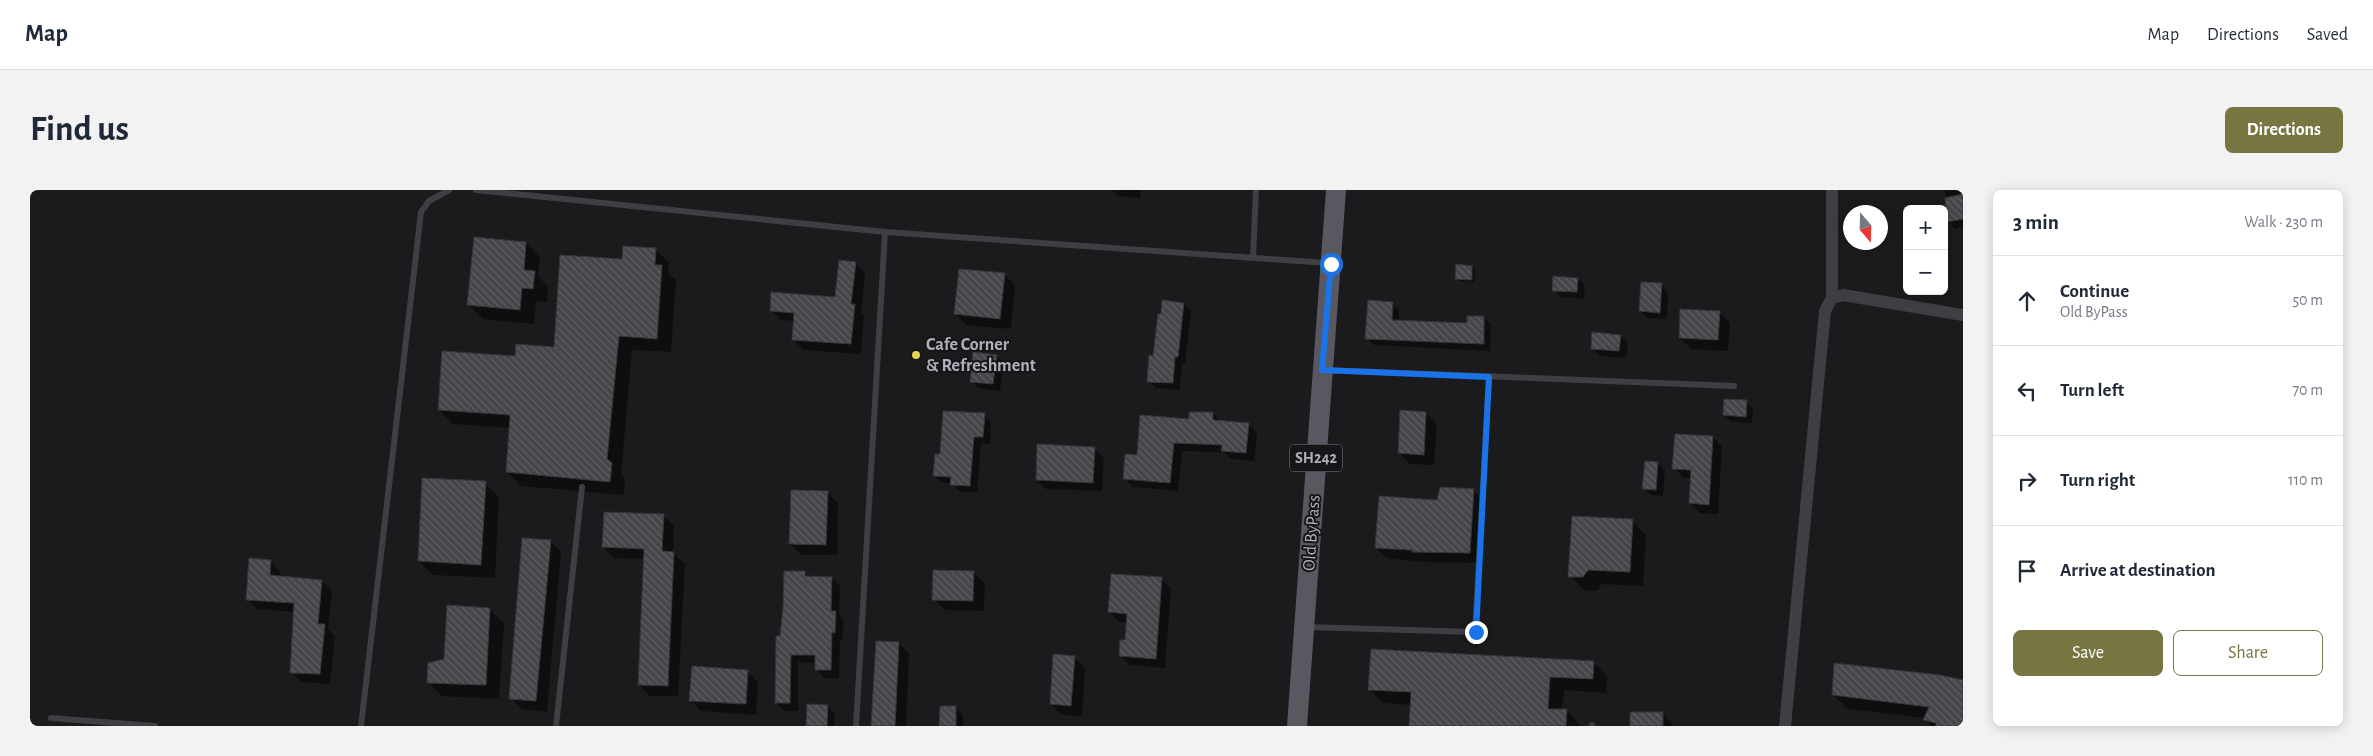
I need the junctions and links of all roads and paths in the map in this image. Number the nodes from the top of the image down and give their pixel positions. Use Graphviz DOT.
graph roads {
  1 [pos="449,190"];
  2 [pos="476,190"];
  3 [pos="1256,190"];
  4 [pos="1336,190"];
  5 [pos="1832,190"];
  6 [pos="884,232"];
  7 [pos="1253,258"];
  8 [pos="1331,264"];
  9 [pos="1832,298"];
  10 [pos="1963,315"];
  11 [pos="1322,370"];
  12 [pos="1489,377"];
  13 [pos="1734,386"];
  14 [pos="582,487"];
  15 [pos="1306,627"];
  16 [pos="51,718"];
  17 [pos="155,726"];
  18 [pos="361,726"];
  19 [pos="556,726"];
  20 [pos="856,726"];
  21 [pos="1297,726"];
  22 [pos="1785,726"];
  1 -- 18 [label="lane"];
  2 -- 6 [label="lane"];
  3 -- 7 [label="lane"];
  4 -- 8 [label="main road, Old ByPass / SH242"];
  5 -- 9 [label="street"];
  6 -- 7 [label="lane"];
  6 -- 20 [label="lane"];
  7 -- 8 [label="lane"];
  8 -- 11 [label="main road, Old ByPass / SH242"];
  9 -- 10 [label="street"];
  9 -- 22 [label="street"];
  11 -- 12 [label="lane"];
  11 -- 15 [label="main road, Old ByPass / SH242"];
  12 -- 13 [label="lane"];
  12 -- 15 [label="lane"];
  14 -- 19 [label="lane"];
  15 -- 21 [label="main road, Old ByPass / SH242"];
  16 -- 17 [label="lane"];
}
